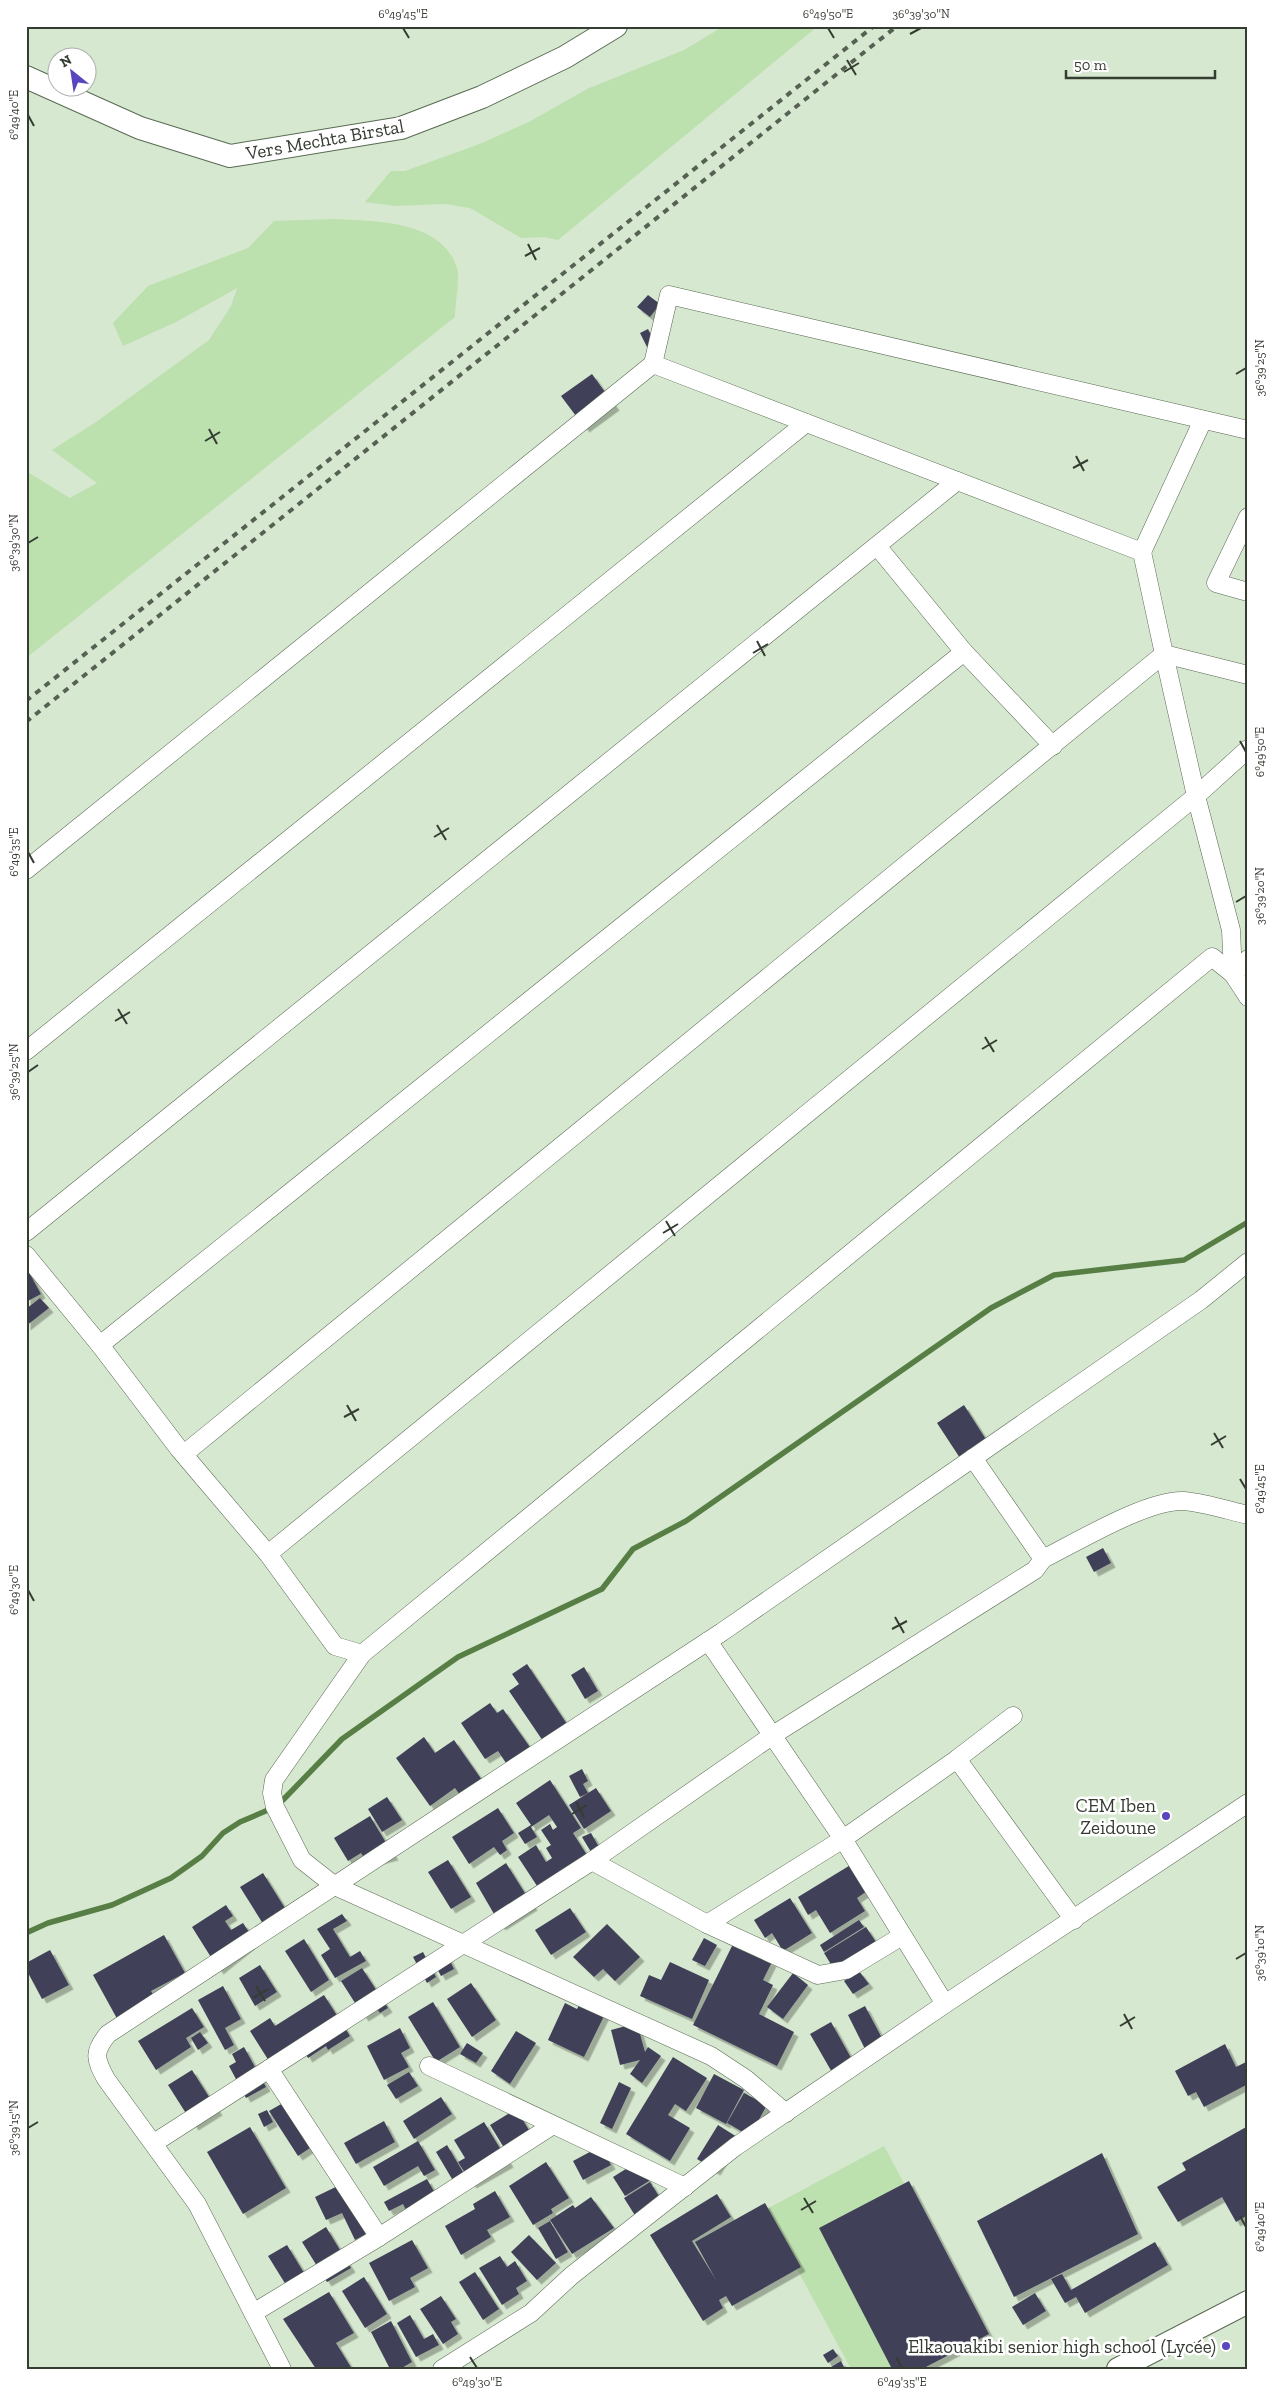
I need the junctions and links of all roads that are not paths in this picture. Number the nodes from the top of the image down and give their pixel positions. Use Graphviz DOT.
graph roads {
  1 [pos="616,26"];
  2 [pos="26,77"];
  3 [pos="653,364"];
  4 [pos="1203,420"];
  5 [pos="806,423"];
  6 [pos="1248,430"];
  7 [pos="957,481"];
  8 [pos="1248,517"];
  9 [pos="877,546"];
  10 [pos="1142,552"];
  11 [pos="1248,592"];
  12 [pos="964,652"];
  13 [pos="1164,654"];
  14 [pos="1248,675"];
  15 [pos="1053,746"];
  16 [pos="1248,749"];
  17 [pos="1196,796"];
  18 [pos="26,870"];
  19 [pos="1248,959"];
  20 [pos="1233,974"];
  21 [pos="1248,997"];
  22 [pos="26,1051"];
  23 [pos="26,1232"];
  24 [pos="26,1255"];
  25 [pos="1248,1262"];
  26 [pos="100,1345"];
  27 [pos="184,1454"];
  28 [pos="973,1458"];
  29 [pos="1248,1515"];
  30 [pos="268,1554"];
  31 [pos="1043,1559"];
  32 [pos="708,1641"];
  33 [pos="362,1654"];
  34 [pos="1013,1716"];
  35 [pos="773,1734"];
  36 [pos="957,1759"];
  37 [pos="1248,1803"];
  38 [pos="843,1839"];
  39 [pos="592,1860"];
  40 [pos="335,1886"];
  41 [pos="1074,1920"];
  42 [pos="707,1924"];
  43 [pos="902,1936"];
  44 [pos="463,1944"];
  45 [pos="945,2004"];
  46 [pos="429,2066"];
  47 [pos="269,2069"];
  48 [pos="786,2113"];
  49 [pos="553,2125"];
  50 [pos="154,2143"];
  51 [pos="685,2187"];
  52 [pos="379,2236"];
  53 [pos="1248,2302"];
  54 [pos="253,2313"];
  55 [pos="282,2369"];
  56 [pos="442,2369"];
  57 [pos="1118,2369"];
  1 -- 2 [label="street, Vers Mechta Birstal"];
  3 -- 4 [label="street"];
  3 -- 5 [label="street"];
  3 -- 18 [label="street"];
  4 -- 6 [label="street"];
  4 -- 10 [label="street"];
  5 -- 7 [label="street"];
  5 -- 22 [label="street"];
  7 -- 9 [label="street"];
  7 -- 10 [label="street"];
  8 -- 11 [label="street"];
  9 -- 12 [label="street"];
  9 -- 23 [label="street"];
  10 -- 13 [label="street"];
  12 -- 15 [label="street"];
  12 -- 26 [label="street"];
  13 -- 14 [label="street"];
  13 -- 15 [label="street"];
  13 -- 17 [label="street"];
  15 -- 27 [label="street"];
  16 -- 17 [label="street"];
  17 -- 20 [label="street"];
  17 -- 30 [label="street"];
  19 -- 20 [label="street"];
  20 -- 21 [label="street"];
  20 -- 33 [label="street"];
  24 -- 26 [label="street"];
  25 -- 28 [label="street"];
  26 -- 27 [label="street"];
  27 -- 30 [label="street"];
  28 -- 31 [label="street"];
  28 -- 32 [label="street"];
  29 -- 31 [label="street"];
  30 -- 33 [label="street"];
  31 -- 35 [label="street"];
  32 -- 35 [label="street"];
  32 -- 40 [label="street"];
  33 -- 40 [label="street"];
  34 -- 36 [label="street"];
  35 -- 38 [label="street"];
  35 -- 39 [label="street"];
  36 -- 38 [label="street"];
  36 -- 41 [label="street"];
  37 -- 41 [label="street"];
  38 -- 42 [label="street"];
  38 -- 43 [label="street"];
  39 -- 42 [label="street"];
  39 -- 44 [label="street"];
  40 -- 44 [label="street"];
  40 -- 50 [label="street"];
  41 -- 45 [label="street"];
  42 -- 43 [label="street"];
  43 -- 45 [label="street"];
  44 -- 47 [label="street"];
  44 -- 48 [label="street"];
  45 -- 48 [label="street"];
  46 -- 49 [label="street"];
  47 -- 50 [label="street"];
  47 -- 52 [label="street"];
  48 -- 51 [label="street"];
  49 -- 51 [label="street"];
  49 -- 52 [label="street"];
  50 -- 54 [label="street"];
  51 -- 56 [label="street"];
  52 -- 54 [label="street"];
  53 -- 57 [label="street"];
  54 -- 55 [label="street"];
}
